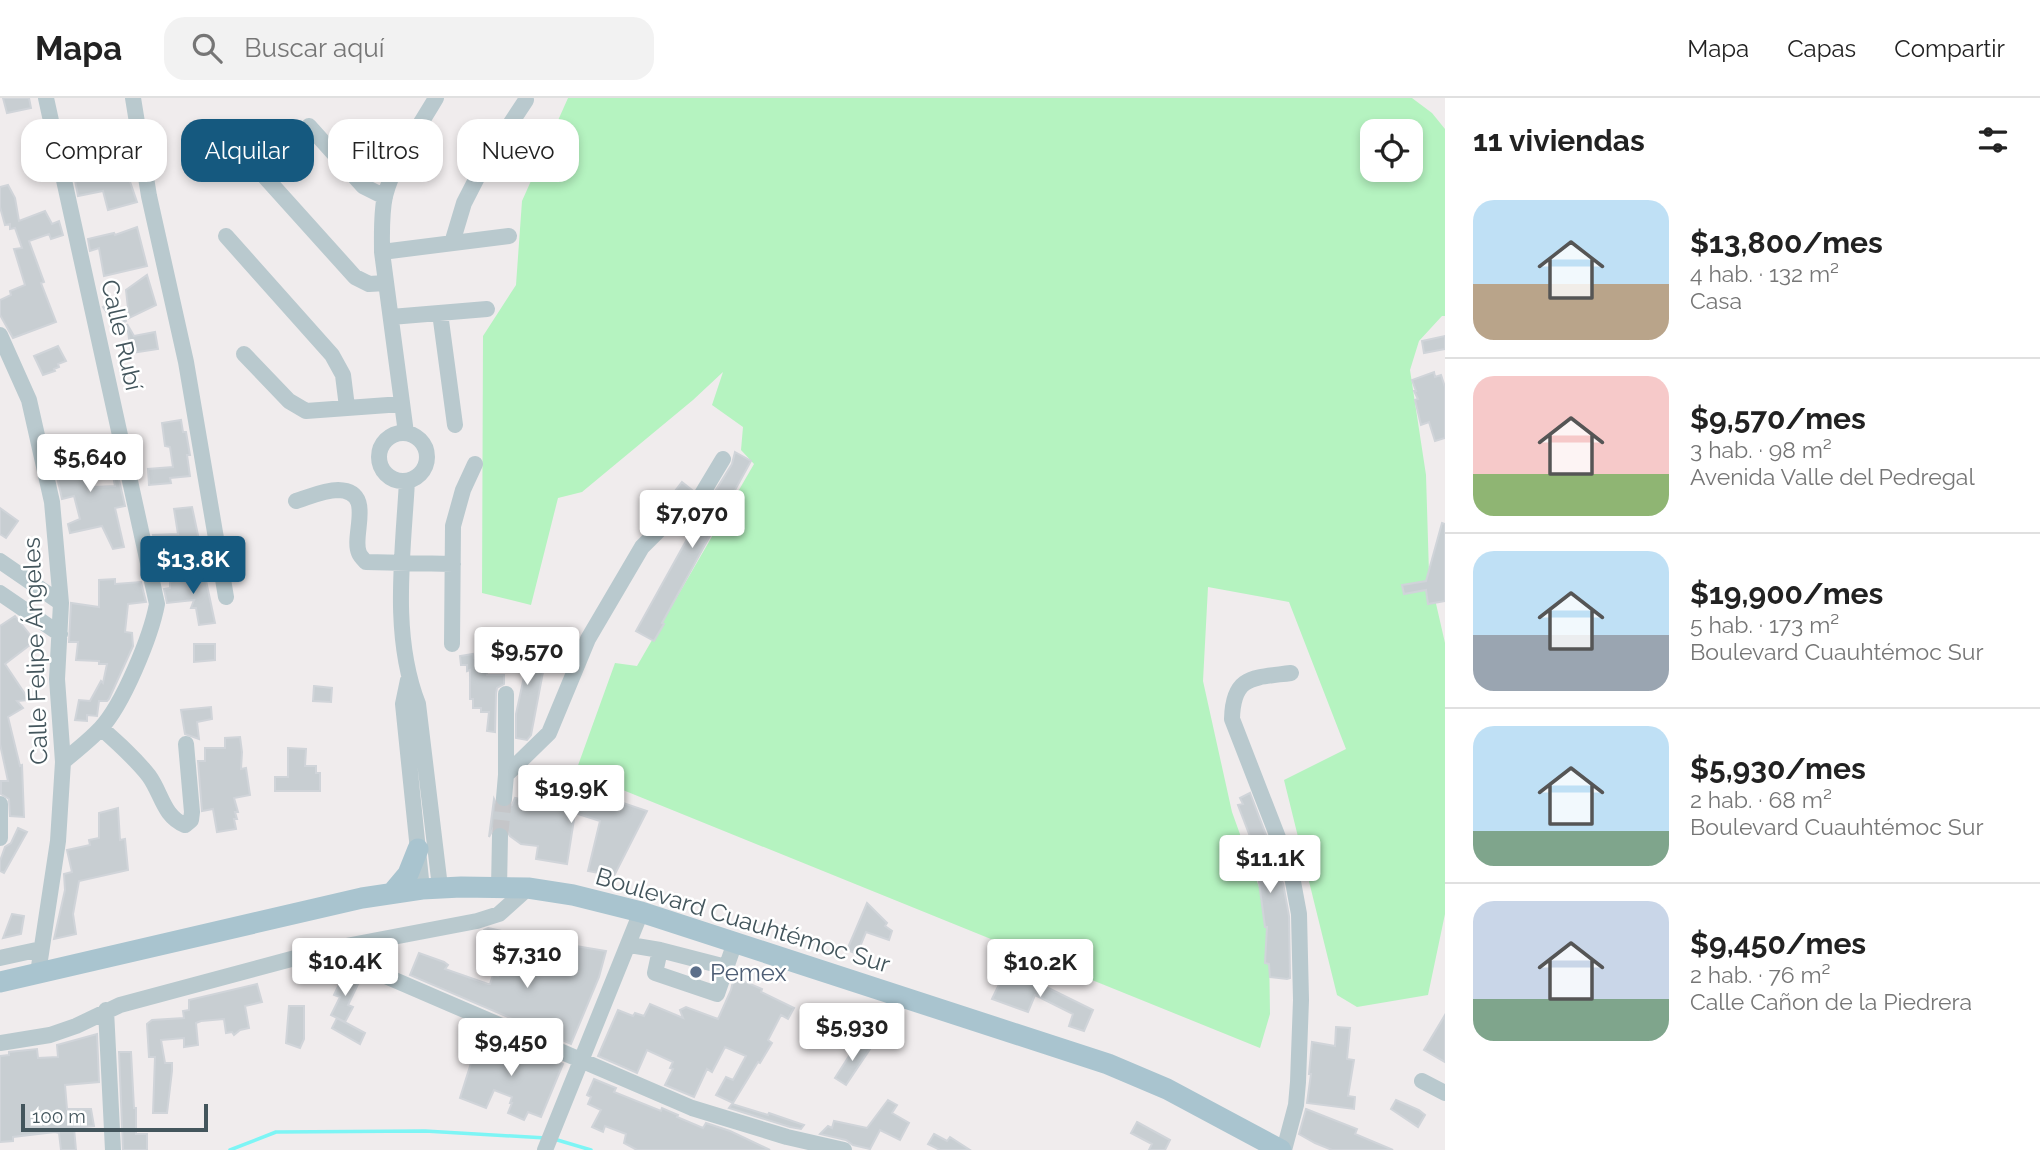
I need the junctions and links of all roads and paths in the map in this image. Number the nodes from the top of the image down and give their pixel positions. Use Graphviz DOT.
graph roads {
  1 [pos="46,98"];
  2 [pos="133,98"];
  3 [pos="436,98"];
  4 [pos="526,100"];
  5 [pos="314,131"];
  6 [pos="270,182"];
  7 [pos="385,197"];
  8 [pos="226,236"];
  9 [pos="509,236"];
  10 [pos="452,243"];
  11 [pos="382,251"];
  12 [pos="386,283"];
  13 [pos="487,309"];
  14 [pos="440,313"];
  15 [pos="391,317"];
  16 [pos="0,335"];
  17 [pos="244,354"];
  18 [pos="402,404"];
  19 [pos="346,407"];
  20 [pos="455,425"];
  21 [pos="406,433"];
  22 [pos="723,459"];
  23 [pos="475,464"];
  24 [pos="407,481"];
  25 [pos="296,501"];
  26 [pos="0,561"];
  27 [pos="403,564"];
  28 [pos="453,564"];
  29 [pos="0,593"];
  30 [pos="226,597"];
  31 [pos="61,603"];
  32 [pos="60,634"];
  33 [pos="452,643"];
  34 [pos="1291,673"];
  35 [pos="506,694"];
  36 [pos="101,728"];
  37 [pos="186,744"];
  38 [pos="63,762"];
  39 [pos="417,763"];
  40 [pos="506,775"];
  41 [pos="503,798"];
  42 [pos="0,804"];
  43 [pos="500,836"];
  44 [pos="0,838"];
  45 [pos="418,849"];
  46 [pos="431,888"];
  47 [pos="499,888"];
  48 [pos="528,888"];
  49 [pos="392,893"];
  50 [pos="641,912"];
  51 [pos="735,942"];
  52 [pos="629,945"];
  53 [pos="41,949"];
  54 [pos="325,950"];
  55 [pos="660,950"];
  56 [pos="0,958"];
  57 [pos="726,967"];
  58 [pos="38,973"];
  59 [pos="0,982"];
  60 [pos="106,1010"];
  61 [pos="0,1043"];
  62 [pos="583,1060"];
  63 [pos="1422,1080"];
  64 [pos="1442,1091"];
  65 [pos="113,1150"];
  66 [pos="545,1150"];
  67 [pos="844,1150"];
  68 [pos="1282,1150"];
  1 -- 36 [label="street, Calle Rubí"];
  2 -- 30 [label="street"];
  3 -- 7 [label="street"];
  4 -- 10 [label="street"];
  5 -- 7 [label="street"];
  6 -- 12 [label="street"];
  7 -- 11 [label="street"];
  8 -- 19 [label="street"];
  9 -- 10 [label="street"];
  10 -- 11 [label="street"];
  11 -- 12 [label="street"];
  12 -- 15 [label="street"];
  13 -- 14 [label="street"];
  14 -- 15 [label="street"];
  14 -- 20 [label="street"];
  15 -- 18 [label="street"];
  16 -- 31 [label="street, Calle Felipe Ángeles"];
  17 -- 19 [label="street"];
  18 -- 19 [label="street"];
  18 -- 21 [label="street"];
  21 -- 24 [label="street"];
  21 -- 24 [label="street"];
  22 -- 40 [label="street"];
  23 -- 28 [label="street"];
  24 -- 27 [label="street"];
  25 -- 27 [label="street"];
  26 -- 31 [label="street"];
  27 -- 28 [label="street"];
  27 -- 39 [label="street"];
  28 -- 33 [label="street"];
  29 -- 32 [label="street"];
  31 -- 32 [label="street, Calle Felipe Ángeles"];
  32 -- 38 [label="street, Calle Felipe Ángeles"];
  34 -- 68 [label="street"];
  35 -- 40 [label="street"];
  36 -- 37 [label="street"];
  36 -- 38 [label="street, Calle Rubí"];
  38 -- 53 [label="street, Calle Felipe Ángeles"];
  39 -- 45 [label="street"];
  39 -- 46 [label="street"];
  40 -- 41 [label="street"];
  42 -- 44 [label="street"];
  43 -- 47 [label="street"];
  45 -- 46 [label="street"];
  45 -- 49 [label="main road"];
  46 -- 47 [label="main road, Boulevard Cuauhtémoc Sur"];
  46 -- 49 [label="main road, Boulevard Cuauhtémoc Sur"];
  47 -- 48 [label="main road, Boulevard Cuauhtémoc Sur"];
  48 -- 50 [label="main road, Boulevard Cuauhtémoc Sur"];
  48 -- 54 [label="street"];
  49 -- 58 [label="main road, Boulevard Cuauhtémoc Sur"];
  50 -- 51 [label="main road, Boulevard Cuauhtémoc Sur"];
  50 -- 52 [label="street"];
  51 -- 57 [label="street"];
  51 -- 68 [label="main road, Boulevard Cuauhtémoc Sur"];
  52 -- 55 [label="street"];
  52 -- 62 [label="street"];
  53 -- 56 [label="street"];
  53 -- 58 [label="street, Calle Felipe Ángeles"];
  54 -- 60 [label="street"];
  54 -- 62 [label="street"];
  55 -- 57 [label="street"];
  55 -- 57 [label="street"];
  58 -- 59 [label="main road, Boulevard Cuauhtémoc Sur"];
  60 -- 61 [label="street"];
  60 -- 65 [label="street"];
  62 -- 66 [label="street"];
  62 -- 67 [label="street"];
  63 -- 64 [label="street"];
}
